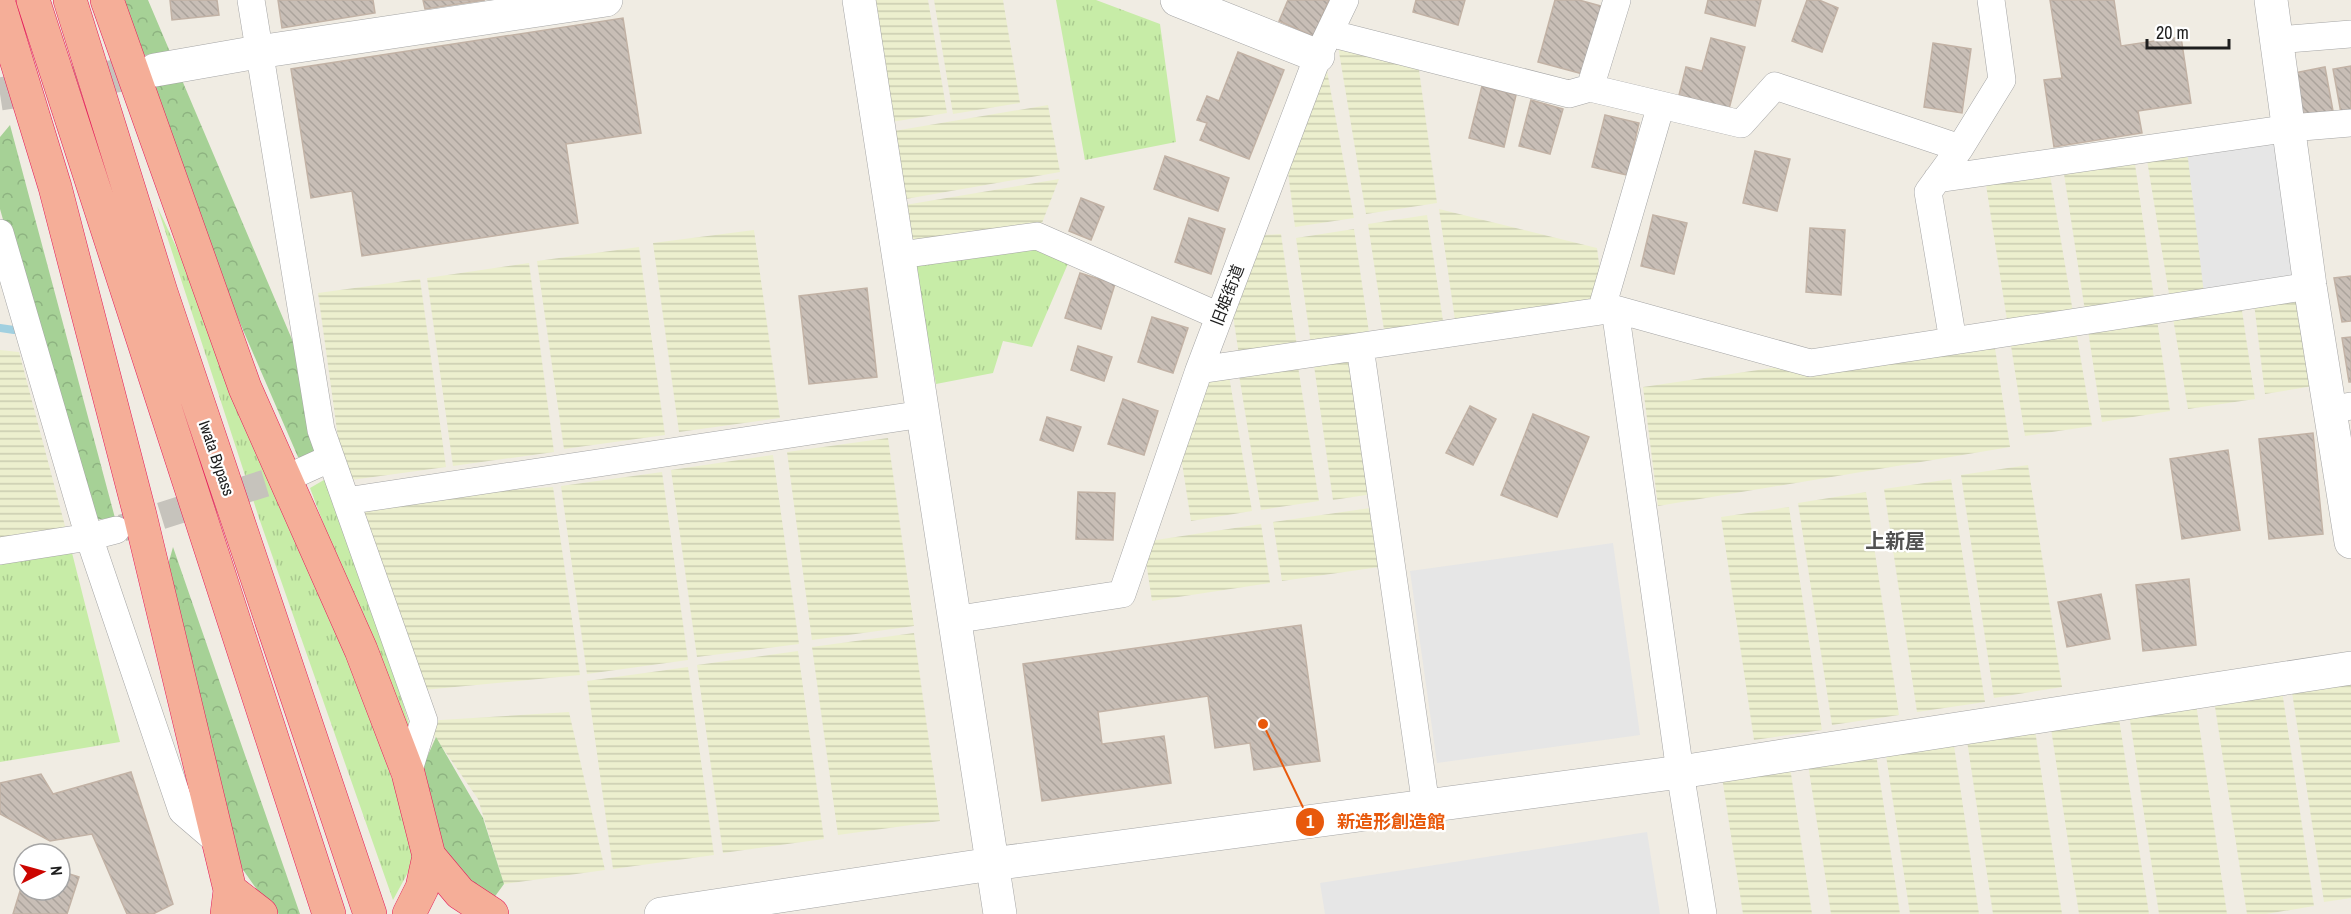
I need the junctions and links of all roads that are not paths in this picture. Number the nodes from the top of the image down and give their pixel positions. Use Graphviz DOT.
graph roads {
  1 [pos="33,0"];
  2 [pos="70,0"];
  3 [pos="107,0"];
  4 [pos="252,0"];
  5 [pos="606,0"];
  6 [pos="859,0"];
  7 [pos="1177,0"];
  8 [pos="1345,0"];
  9 [pos="1617,0"];
  10 [pos="1991,0"];
  11 [pos="2271,0"];
  12 [pos="0,7"];
  13 [pos="2351,34"];
  14 [pos="2277,40"];
  15 [pos="1323,44"];
  16 [pos="258,52"];
  17 [pos="155,70"];
  18 [pos="1590,88"];
  19 [pos="1661,105"];
  20 [pos="2351,123"];
  21 [pos="2290,128"];
  22 [pos="1960,148"];
  23 [pos="1937,179"];
  24 [pos="0,233"];
  25 [pos="900,255"];
  26 [pos="2310,286"];
  27 [pos="1608,310"];
  28 [pos="1219,316"];
  29 [pos="1953,341"];
  30 [pos="1360,346"];
  31 [pos="1199,370"];
  32 [pos="2340,408"];
  33 [pos="923,414"];
  34 [pos="331,458"];
  35 [pos="298,473"];
  36 [pos="346,501"];
  37 [pos="116,530"];
  38 [pos="89,537"];
  39 [pos="2351,542"];
  40 [pos="0,551"];
  41 [pos="953,620"];
  42 [pos="2351,668"];
  43 [pos="1680,772"];
  44 [pos="408,773"];
  45 [pos="1426,806"];
  46 [pos="217,841"];
  47 [pos="429,856"];
  48 [pos="992,864"];
  49 [pos="365,900"];
  50 [pos="228,902"];
  51 [pos="325,904"];
  52 [pos="261,914"];
  53 [pos="409,914"];
  54 [pos="492,914"];
  55 [pos="661,914"];
  56 [pos="1000,914"];
  57 [pos="1703,914"];
  1 -- 51 [label="highway, Iwata Bypass"];
  2 -- 49 [label="highway, Iwata Bypass"];
  3 -- 44 [label="highway"];
  4 -- 16 [label="street"];
  5 -- 16 [label="street"];
  6 -- 25 [label="street"];
  7 -- 15 [label="street"];
  8 -- 15 [label="street, 旧姫街道"];
  9 -- 18 [label="street"];
  10 -- 22 [label="street"];
  11 -- 14 [label="street"];
  12 -- 46 [label="highway"];
  13 -- 14 [label="street"];
  14 -- 21 [label="street"];
  15 -- 18 [label="street"];
  15 -- 28 [label="street, 旧姫街道"];
  16 -- 17 [label="street"];
  16 -- 34 [label="street"];
  18 -- 19 [label="street"];
  19 -- 22 [label="street"];
  19 -- 27 [label="street"];
  20 -- 21 [label="street"];
  21 -- 23 [label="street"];
  21 -- 26 [label="street"];
  22 -- 23 [label="street"];
  23 -- 29 [label="street"];
  24 -- 38 [label="street"];
  25 -- 28 [label="street"];
  25 -- 33 [label="street"];
  26 -- 29 [label="street"];
  26 -- 32 [label="street"];
  27 -- 29 [label="street"];
  27 -- 30 [label="street"];
  27 -- 43 [label="street"];
  28 -- 31 [label="street, 旧姫街道"];
  30 -- 31 [label="street"];
  30 -- 45 [label="street"];
  31 -- 41 [label="street, 旧姫街道"];
  32 -- 39 [label="street"];
  33 -- 36 [label="street"];
  33 -- 41 [label="street"];
  34 -- 35 [label="street"];
  34 -- 36 [label="street"];
  36 -- 44 [label="street"];
  37 -- 38 [label="street"];
  38 -- 40 [label="street"];
  38 -- 46 [label="street"];
  41 -- 48 [label="street"];
  42 -- 43 [label="street"];
  43 -- 45 [label="street"];
  43 -- 57 [label="street"];
  44 -- 47 [label="highway"];
  45 -- 48 [label="street"];
  46 -- 50 [label="highway"];
  47 -- 53 [label="highway"];
  47 -- 54 [label="highway"];
  48 -- 55 [label="street"];
  48 -- 56 [label="street"];
  50 -- 52 [label="highway"];
}
